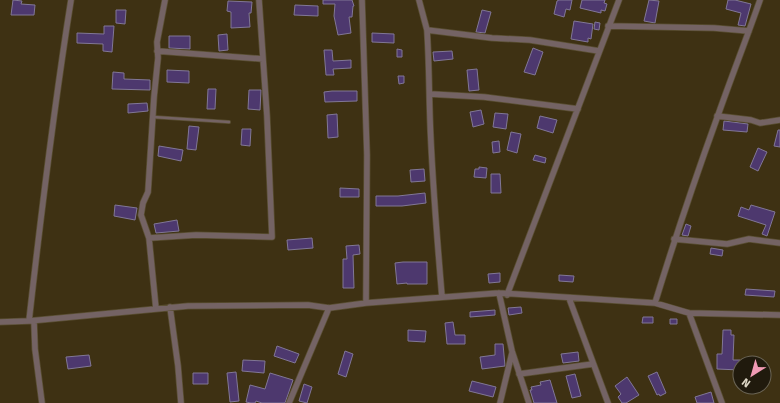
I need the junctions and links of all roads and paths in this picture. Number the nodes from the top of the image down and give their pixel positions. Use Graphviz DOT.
graph roads {
  1 [pos="70,0"];
  2 [pos="165,0"];
  3 [pos="259,0"];
  4 [pos="362,0"];
  5 [pos="419,0"];
  6 [pos="619,0"];
  7 [pos="760,0"];
  8 [pos="608,26"];
  9 [pos="427,30"];
  10 [pos="749,31"];
  11 [pos="157,51"];
  12 [pos="599,51"];
  13 [pos="263,59"];
  14 [pos="430,94"];
  15 [pos="578,109"];
  16 [pos="718,116"];
  17 [pos="153,117"];
  18 [pos="780,120"];
  19 [pos="229,122"];
  20 [pos="149,238"];
  21 [pos="674,239"];
  22 [pos="780,243"];
  23 [pos="499,294"];
  24 [pos="507,295"];
  25 [pos="442,297"];
  26 [pos="569,298"];
  27 [pos="366,303"];
  28 [pos="655,303"];
  29 [pos="170,307"];
  30 [pos="329,308"];
  31 [pos="156,309"];
  32 [pos="689,313"];
  33 [pos="780,315"];
  34 [pos="32,321"];
  35 [pos="0,322"];
  36 [pos="512,351"];
  37 [pos="593,364"];
  38 [pos="519,374"];
  39 [pos="42,403"];
  40 [pos="181,403"];
  41 [pos="290,403"];
  42 [pos="500,403"];
  43 [pos="529,403"];
  44 [pos="608,403"];
  45 [pos="722,403"];
  1 -- 34 [label="street"];
  2 -- 11 [label="street"];
  3 -- 13 [label="street"];
  4 -- 27 [label="street"];
  5 -- 9 [label="street"];
  6 -- 8 [label="street"];
  7 -- 10 [label="street"];
  8 -- 10 [label="street"];
  8 -- 12 [label="street"];
  9 -- 12 [label="street"];
  9 -- 14 [label="street"];
  10 -- 16 [label="street"];
  11 -- 13 [label="street"];
  11 -- 17 [label="street"];
  12 -- 15 [label="street"];
  13 -- 20 [label="street"];
  14 -- 15 [label="street"];
  14 -- 25 [label="street"];
  15 -- 24 [label="street"];
  16 -- 18 [label="street"];
  16 -- 21 [label="street"];
  17 -- 19 [label="lane"];
  17 -- 20 [label="street"];
  20 -- 31 [label="street"];
  21 -- 22 [label="street"];
  21 -- 28 [label="street"];
  23 -- 24 [label="street"];
  23 -- 25 [label="street"];
  23 -- 36 [label="street"];
  24 -- 26 [label="street"];
  25 -- 27 [label="street"];
  26 -- 28 [label="street"];
  26 -- 37 [label="street"];
  27 -- 30 [label="street"];
  28 -- 32 [label="street"];
  29 -- 30 [label="street"];
  29 -- 31 [label="street"];
  29 -- 40 [label="street"];
  30 -- 41 [label="street"];
  31 -- 34 [label="street"];
  32 -- 33 [label="street"];
  32 -- 45 [label="street"];
  34 -- 35 [label="street"];
  34 -- 39 [label="street"];
  36 -- 38 [label="street"];
  36 -- 42 [label="street"];
  37 -- 38 [label="street"];
  37 -- 44 [label="street"];
  38 -- 43 [label="street"];
}
